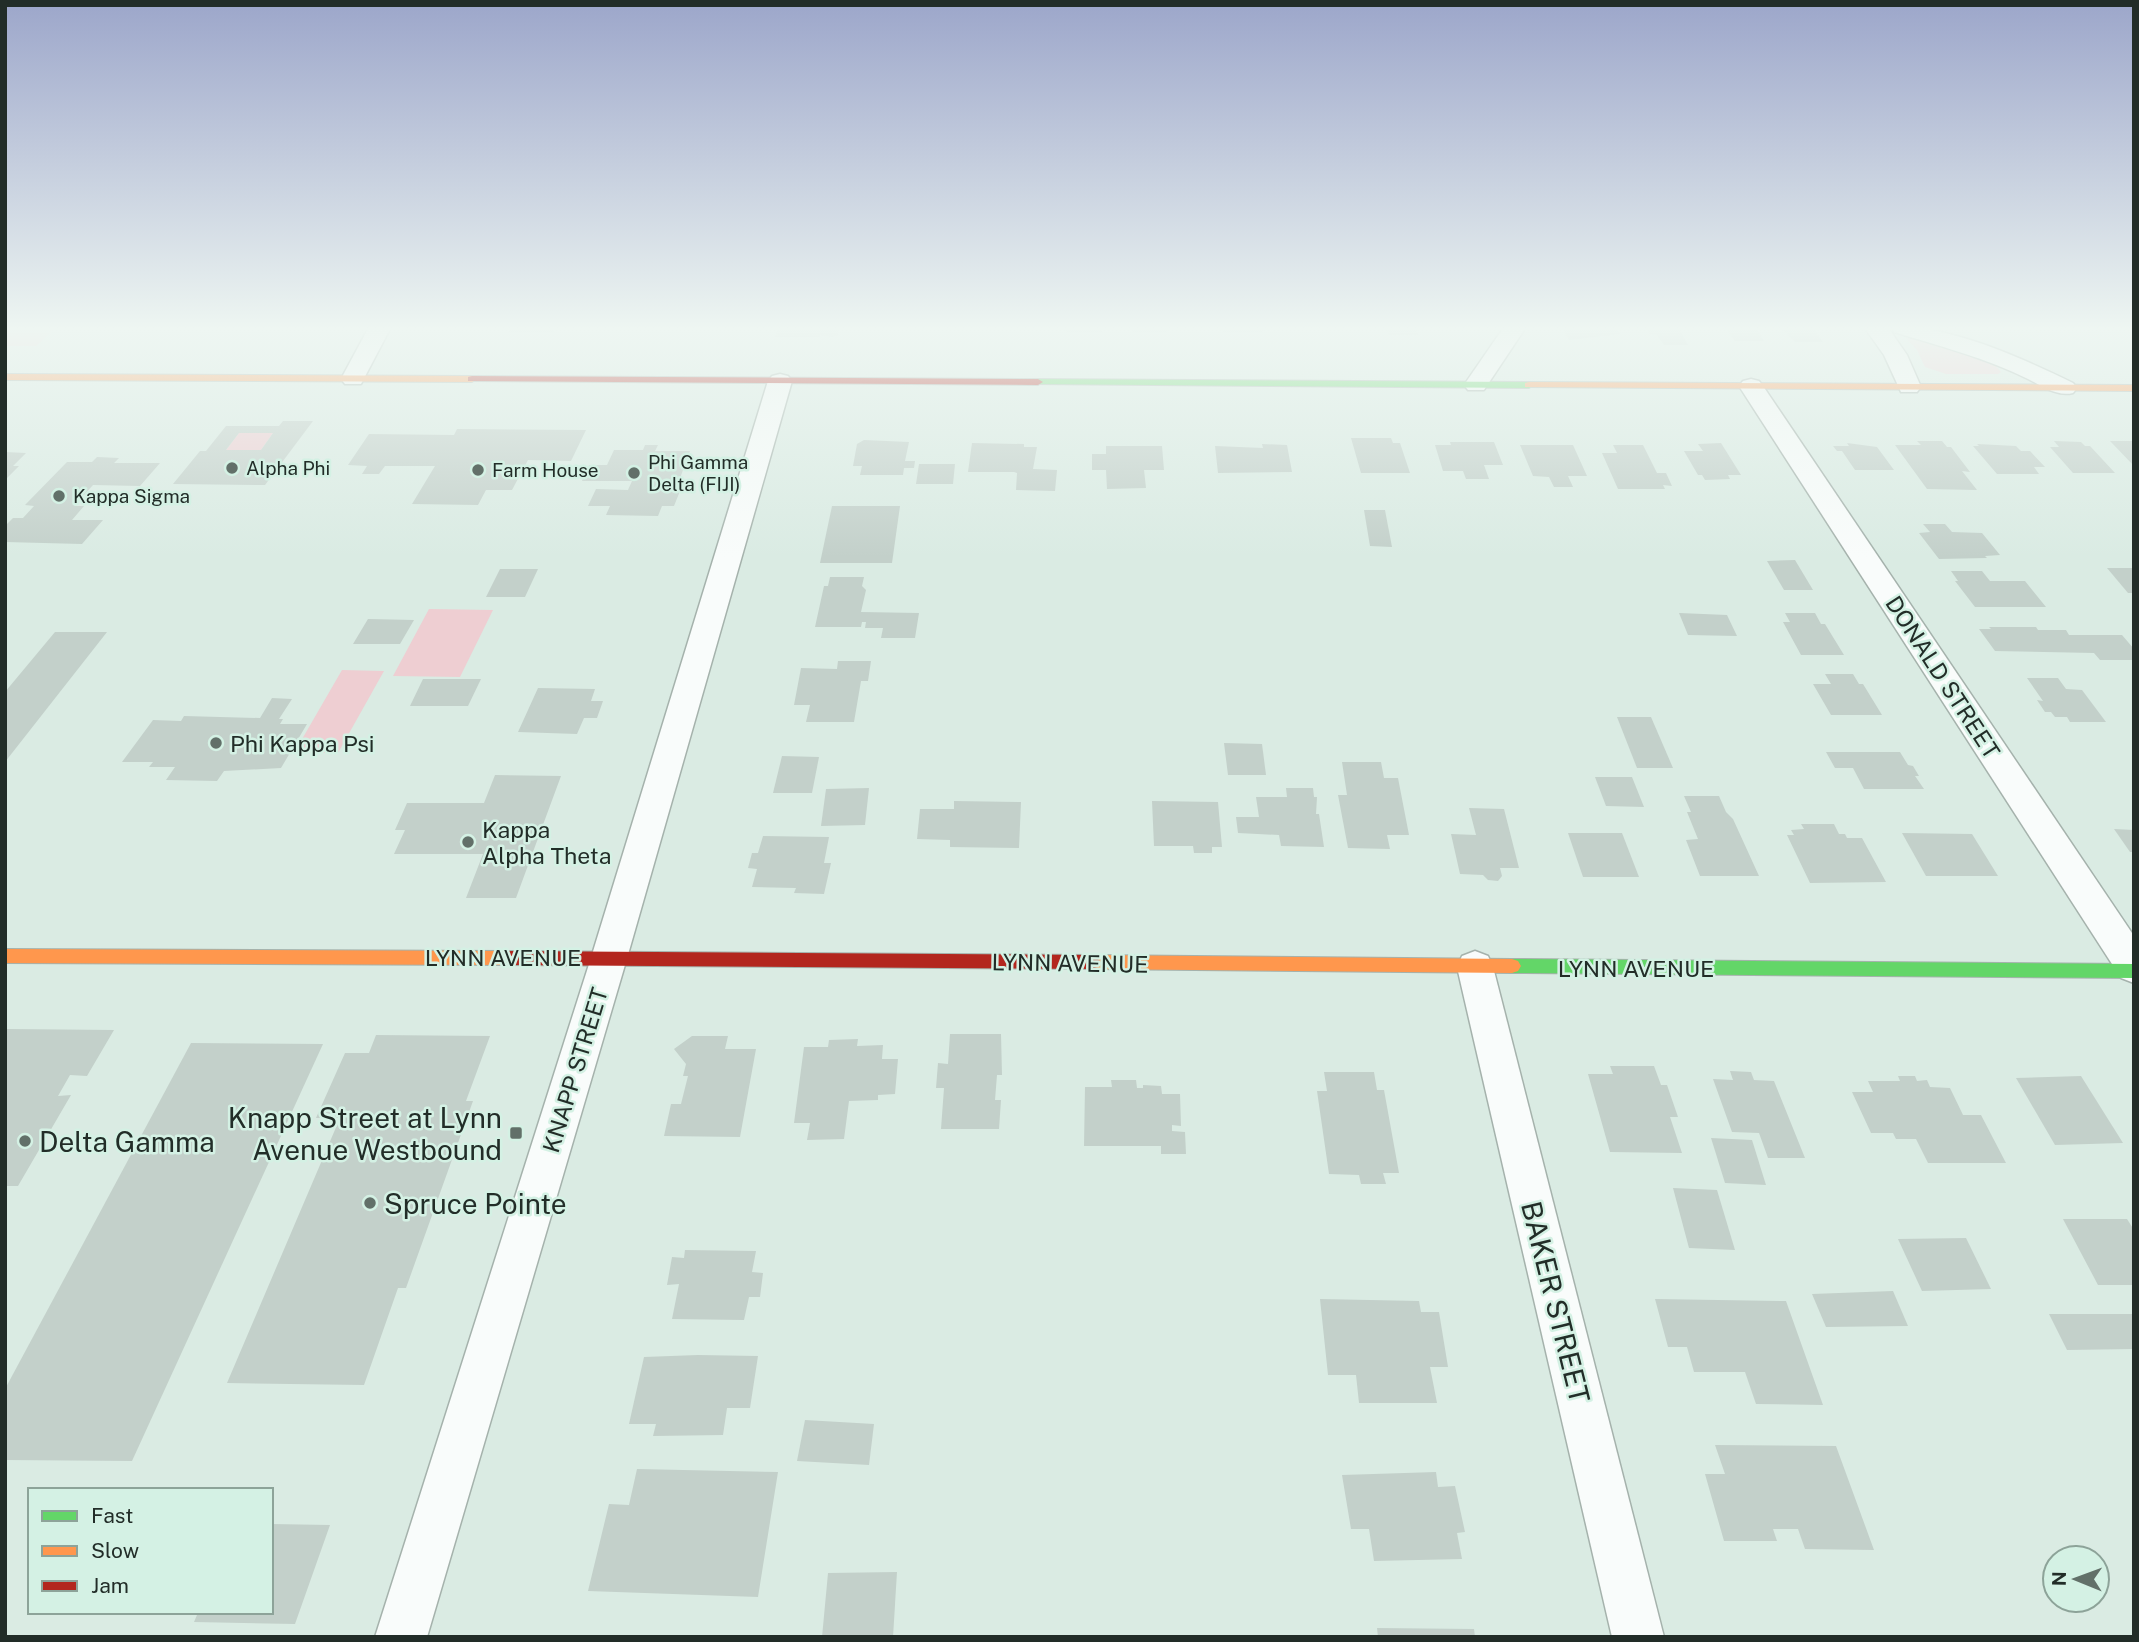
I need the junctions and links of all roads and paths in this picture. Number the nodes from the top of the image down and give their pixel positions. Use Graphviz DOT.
graph roads {
  1 [pos="773,404"];
  2 [pos="1763,404"];
  3 [pos="5,956"];
  4 [pos="609,958"];
  5 [pos="1475,967"];
  6 [pos="2134,969"];
  7 [pos="401,1637"];
  8 [pos="1638,1637"];
  1 -- 4 [label="street, KNAPP STREET"];
  2 -- 6 [label="street, DONALD STREET"];
  3 -- 4 [label="street, LYNN AVENUE"];
  4 -- 5 [label="street, LYNN AVENUE"];
  4 -- 7 [label="street, KNAPP STREET"];
  5 -- 6 [label="street, LYNN AVENUE"];
  5 -- 8 [label="street, BAKER STREET"];
}
